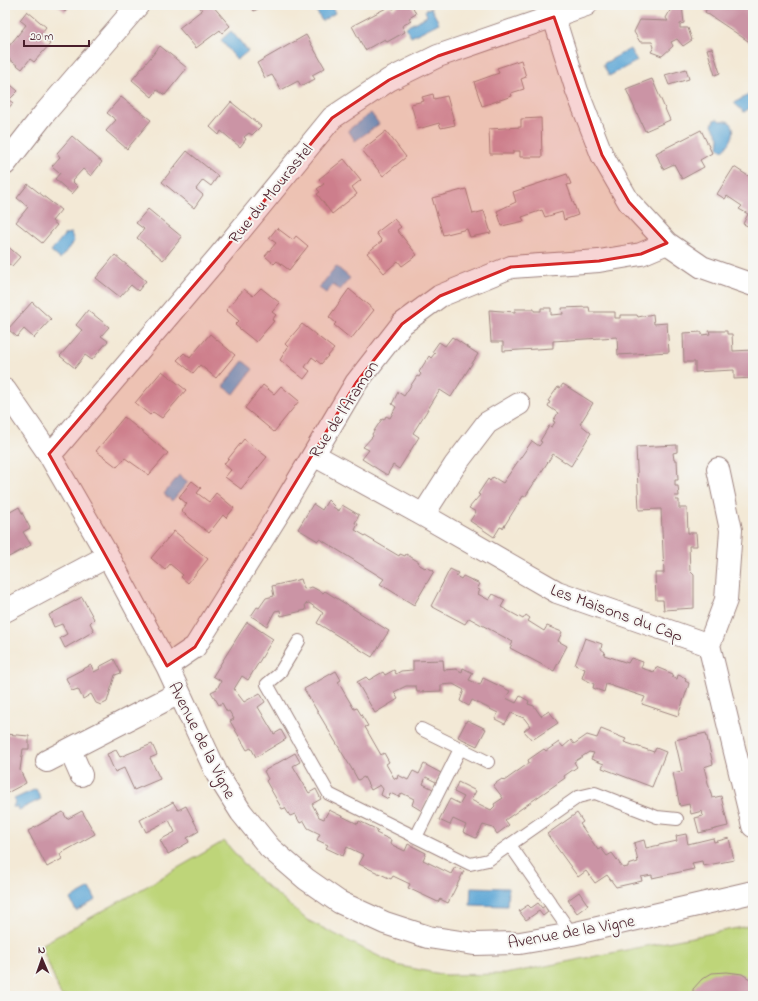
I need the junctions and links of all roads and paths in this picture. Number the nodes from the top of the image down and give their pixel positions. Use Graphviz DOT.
graph roads {
  1 [pos="138,5"];
  2 [pos="586,5"];
  3 [pos="552,11"];
  4 [pos="5,164"];
  5 [pos="667,243"];
  6 [pos="753,285"];
  7 [pos="5,390"];
  8 [pos="519,404"];
  9 [pos="49,454"];
  10 [pos="314,455"];
  11 [pos="718,469"];
  12 [pos="423,515"];
  13 [pos="108,556"];
  14 [pos="5,611"];
  15 [pos="299,641"];
  16 [pos="709,645"];
  17 [pos="166,666"];
  18 [pos="179,693"];
  19 [pos="421,730"];
  20 [pos="460,749"];
  21 [pos="70,750"];
  22 [pos="47,761"];
  23 [pos="488,762"];
  24 [pos="81,775"];
  25 [pos="677,819"];
  26 [pos="753,826"];
  27 [pos="416,837"];
  28 [pos="510,845"];
  29 [pos="753,892"];
  30 [pos="572,934"];
  1 -- 4 [label="street"];
  2 -- 3 [label="street, Rue du Mourastel"];
  3 -- 5 [label="street"];
  3 -- 9 [label="street, Rue du Mourastel"];
  5 -- 6 [label="street"];
  5 -- 10 [label="street, Rue de l'Aramon"];
  7 -- 9 [label="street, Avenue de la Vigne"];
  8 -- 12 [label="street"];
  9 -- 13 [label="street, Avenue de la Vigne"];
  10 -- 12 [label="street, Les Maisons du Cap"];
  10 -- 17 [label="street, Rue de l'Aramon"];
  11 -- 16 [label="street"];
  12 -- 16 [label="street, Les Maisons du Cap"];
  13 -- 14 [label="street"];
  13 -- 17 [label="street, Avenue de la Vigne"];
  15 -- 27 [label="lane"];
  16 -- 26 [label="street"];
  17 -- 18 [label="street, Avenue de la Vigne"];
  18 -- 21 [label="street"];
  18 -- 30 [label="street, Avenue de la Vigne"];
  19 -- 20 [label="lane"];
  20 -- 23 [label="lane"];
  20 -- 27 [label="lane"];
  21 -- 22 [label="street"];
  21 -- 24 [label="street"];
  25 -- 28 [label="lane"];
  27 -- 28 [label="lane"];
  28 -- 30 [label="lane"];
  29 -- 30 [label="street, Avenue de la Vigne"];
}
